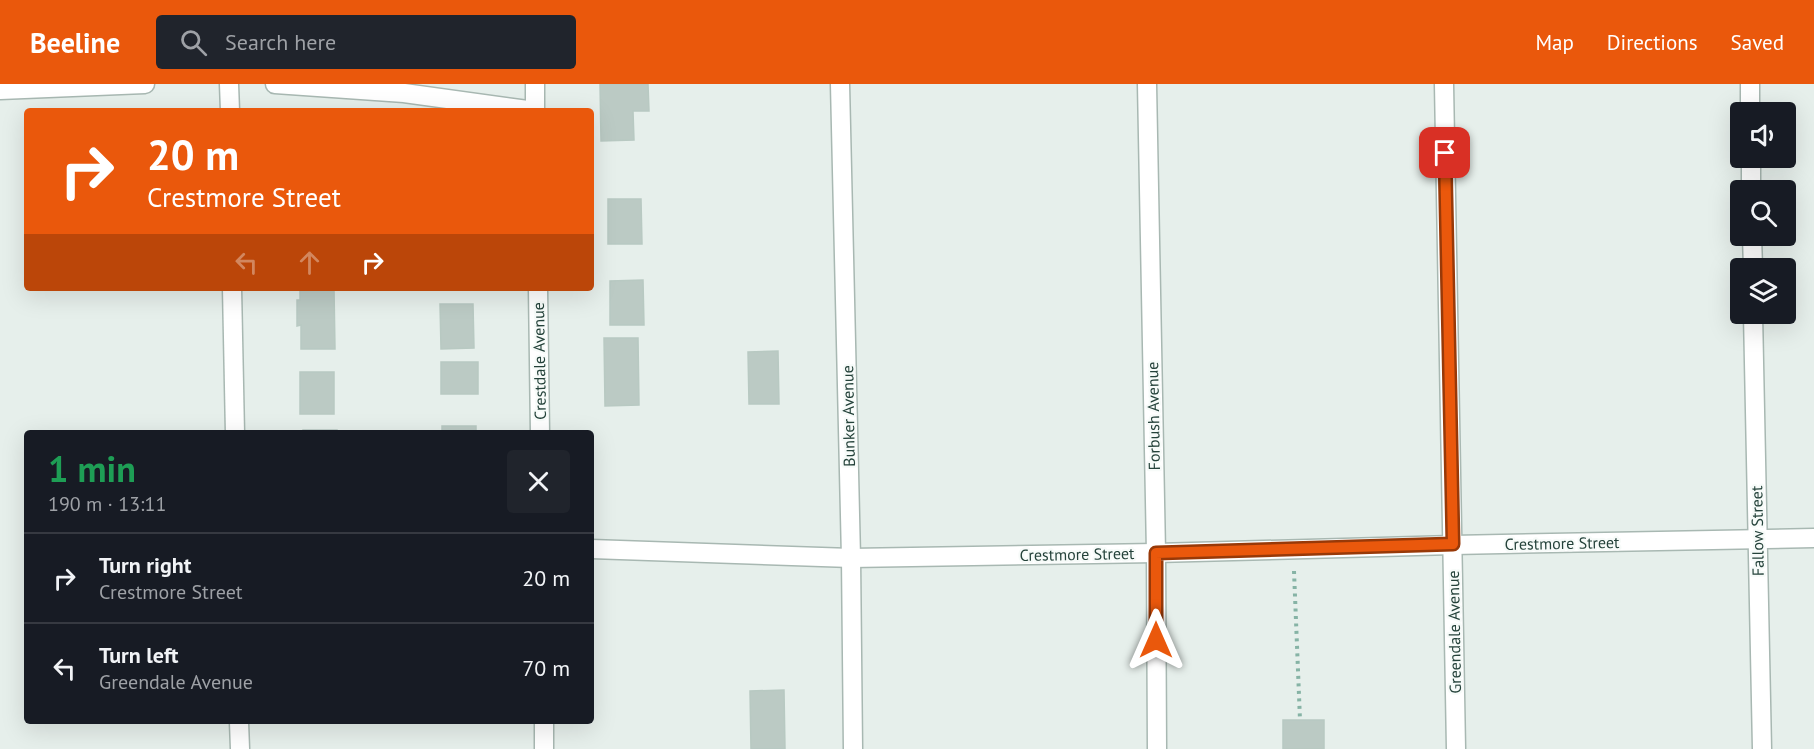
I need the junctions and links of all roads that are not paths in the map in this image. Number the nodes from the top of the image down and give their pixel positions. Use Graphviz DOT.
graph roads {
  1 [pos="145,84"];
  2 [pos="229,84"];
  3 [pos="275,84"];
  4 [pos="535,84"];
  5 [pos="840,84"];
  6 [pos="1147,84"];
  7 [pos="1443,84"];
  8 [pos="1750,84"];
  9 [pos="0,90"];
  10 [pos="1750,102"];
  11 [pos="230,108"];
  12 [pos="514,108"];
  13 [pos="536,108"];
  14 [pos="232,291"];
  15 [pos="538,291"];
  16 [pos="1753,324"];
  17 [pos="234,430"];
  18 [pos="540,430"];
  19 [pos="1814,538"];
  20 [pos="1757,541"];
  21 [pos="1453,544"];
  22 [pos="594,549"];
  23 [pos="1156,553"];
  24 [pos="851,558"];
  25 [pos="239,724"];
  26 [pos="544,724"];
  27 [pos="240,749"];
  28 [pos="544,749"];
  29 [pos="853,749"];
  30 [pos="1156,749"];
  31 [pos="1456,749"];
  32 [pos="1762,749"];
  1 -- 9 [label="street"];
  2 -- 11 [label="street"];
  3 -- 12 [label="street"];
  4 -- 13 [label="street"];
  5 -- 24 [label="street, Bunker Avenue"];
  6 -- 23 [label="street, Forbush Avenue"];
  7 -- 21 [label="street, Greendale Avenue"];
  8 -- 10 [label="street"];
  14 -- 17 [label="street"];
  15 -- 18 [label="street, Crestdale Avenue"];
  16 -- 20 [label="street, Fallow Street"];
  19 -- 20 [label="street, Crestmore Street"];
  20 -- 21 [label="street, Crestmore Street"];
  20 -- 32 [label="street, Fallow Street"];
  21 -- 23 [label="street, Crestmore Street"];
  21 -- 31 [label="street, Greendale Avenue"];
  22 -- 24 [label="street, Crestmore Street"];
  23 -- 24 [label="street, Crestmore Street"];
  23 -- 30 [label="street, Forbush Avenue"];
  24 -- 29 [label="street, Bunker Avenue"];
  25 -- 27 [label="street"];
  26 -- 28 [label="street"];
}
